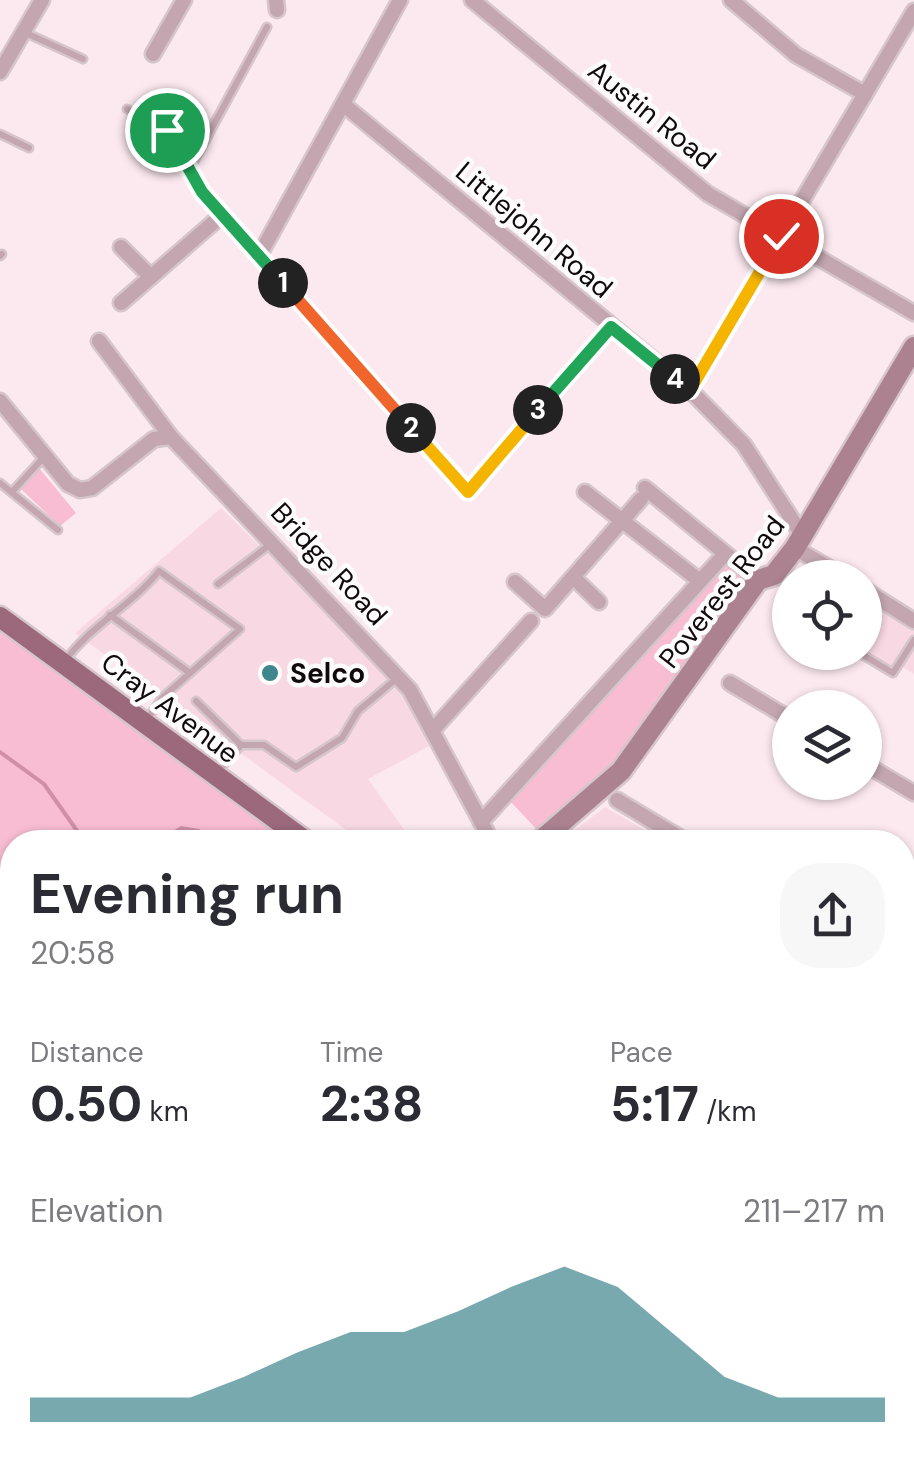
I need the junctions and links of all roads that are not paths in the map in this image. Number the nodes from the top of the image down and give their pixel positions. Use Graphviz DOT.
graph roads {
  1 [pos="42,0"];
  2 [pos="184,0"];
  3 [pos="400,0"];
  4 [pos="472,0"];
  5 [pos="731,0"];
  6 [pos="914,11"];
  7 [pos="268,26"];
  8 [pos="26,32"];
  9 [pos="6,54"];
  10 [pos="152,54"];
  11 [pos="83,60"];
  12 [pos="0,72"];
  13 [pos="865,94"];
  14 [pos="344,105"];
  15 [pos="127,109"];
  16 [pos="0,134"];
  17 [pos="29,148"];
  18 [pos="189,170"];
  19 [pos="202,192"];
  20 [pos="222,215"];
  21 [pos="781,236"];
  22 [pos="122,247"];
  23 [pos="259,256"];
  24 [pos="151,277"];
  25 [pos="121,303"];
  26 [pos="914,313"];
  27 [pos="611,327"];
  28 [pos="99,341"];
  29 [pos="914,348"];
  30 [pos="690,390"];
  31 [pos="0,401"];
  32 [pos="171,436"];
  33 [pos="45,456"];
  34 [pos="0,483"];
  35 [pos="12,492"];
  36 [pos="586,492"];
  37 [pos="622,525"];
  38 [pos="58,530"];
  39 [pos="274,541"];
  40 [pos="798,541"];
  41 [pos="724,555"];
  42 [pos="823,560"];
  43 [pos="574,578"];
  44 [pos="758,580"];
  45 [pos="700,581"];
  46 [pos="515,582"];
  47 [pos="218,584"];
  48 [pos="882,601"];
  49 [pos="599,602"];
  50 [pos="110,615"];
  51 [pos="0,617"];
  52 [pos="531,621"];
  53 [pos="914,622"];
  54 [pos="914,640"];
  55 [pos="63,663"];
  56 [pos="882,666"];
  57 [pos="190,673"];
  58 [pos="400,676"];
  59 [pos="730,684"];
  60 [pos="196,700"];
  61 [pos="772,708"];
  62 [pos="144,724"];
  63 [pos="432,731"];
  64 [pos="241,745"];
  65 [pos="882,774"];
  66 [pos="214,776"];
  67 [pos="914,793"];
  68 [pos="618,800"];
  69 [pos="481,822"];
  70 [pos="290,830"];
  71 [pos="485,830"];
  72 [pos="553,830"];
  73 [pos="662,830"];
  1 -- 8 [label="street"];
  2 -- 10 [label="street"];
  3 -- 14 [label="street"];
  4 -- 21 [label="street, Austin Road"];
  5 -- 13 [label="street"];
  6 -- 13 [label="street"];
  7 -- 18 [label="lane"];
  8 -- 9 [label="street"];
  8 -- 11 [label="lane"];
  9 -- 12 [label="street"];
  13 -- 21 [label="street"];
  14 -- 23 [label="street"];
  14 -- 27 [label="street, Littlejohn Road"];
  15 -- 18 [label="lane"];
  16 -- 17 [label="lane"];
  18 -- 19 [label="lane"];
  19 -- 20 [label="street"];
  20 -- 23 [label="street"];
  20 -- 24 [label="street"];
  21 -- 26 [label="street, Austin Road"];
  21 -- 30 [label="street"];
  22 -- 24 [label="street"];
  23 -- 27 [label="street"];
  24 -- 25 [label="street"];
  27 -- 30 [label="street, Littlejohn Road"];
  28 -- 32 [label="street, Bridge Road"];
  29 -- 40 [label="street, Poverest Road"];
  30 -- 40 [label="street, Littlejohn Road"];
  31 -- 33 [label="street"];
  32 -- 33 [label="street"];
  32 -- 39 [label="street, Bridge Road"];
  33 -- 35 [label="lane"];
  34 -- 35 [label="lane"];
  35 -- 38 [label="lane"];
  36 -- 37 [label="street"];
  37 -- 41 [label="street"];
  37 -- 43 [label="street"];
  37 -- 45 [label="street"];
  39 -- 47 [label="lane"];
  39 -- 58 [label="street, Bridge Road"];
  40 -- 42 [label="street"];
  40 -- 44 [label="street, Poverest Road"];
  41 -- 44 [label="street"];
  41 -- 45 [label="street"];
  43 -- 46 [label="street"];
  43 -- 49 [label="street"];
  44 -- 72 [label="street, Poverest Road"];
  45 -- 69 [label="street"];
  48 -- 53 [label="street"];
  50 -- 55 [label="lane"];
  50 -- 57 [label="lane"];
  50 -- 57 [label="lane"];
  51 -- 55 [label="main road, Cray Avenue"];
  52 -- 63 [label="street"];
  54 -- 56 [label="lane"];
  55 -- 62 [label="main road, Cray Avenue"];
  57 -- 62 [label="lane"];
  58 -- 63 [label="street, Bridge Road"];
  58 -- 64 [label="lane"];
  59 -- 61 [label="street"];
  60 -- 64 [label="lane"];
  62 -- 66 [label="main road, Cray Avenue"];
  63 -- 69 [label="street, Bridge Road"];
  64 -- 66 [label="lane"];
  65 -- 67 [label="street"];
  66 -- 70 [label="main road, Cray Avenue"];
  68 -- 73 [label="street"];
  69 -- 71 [label="street, Bridge Road"];
}
